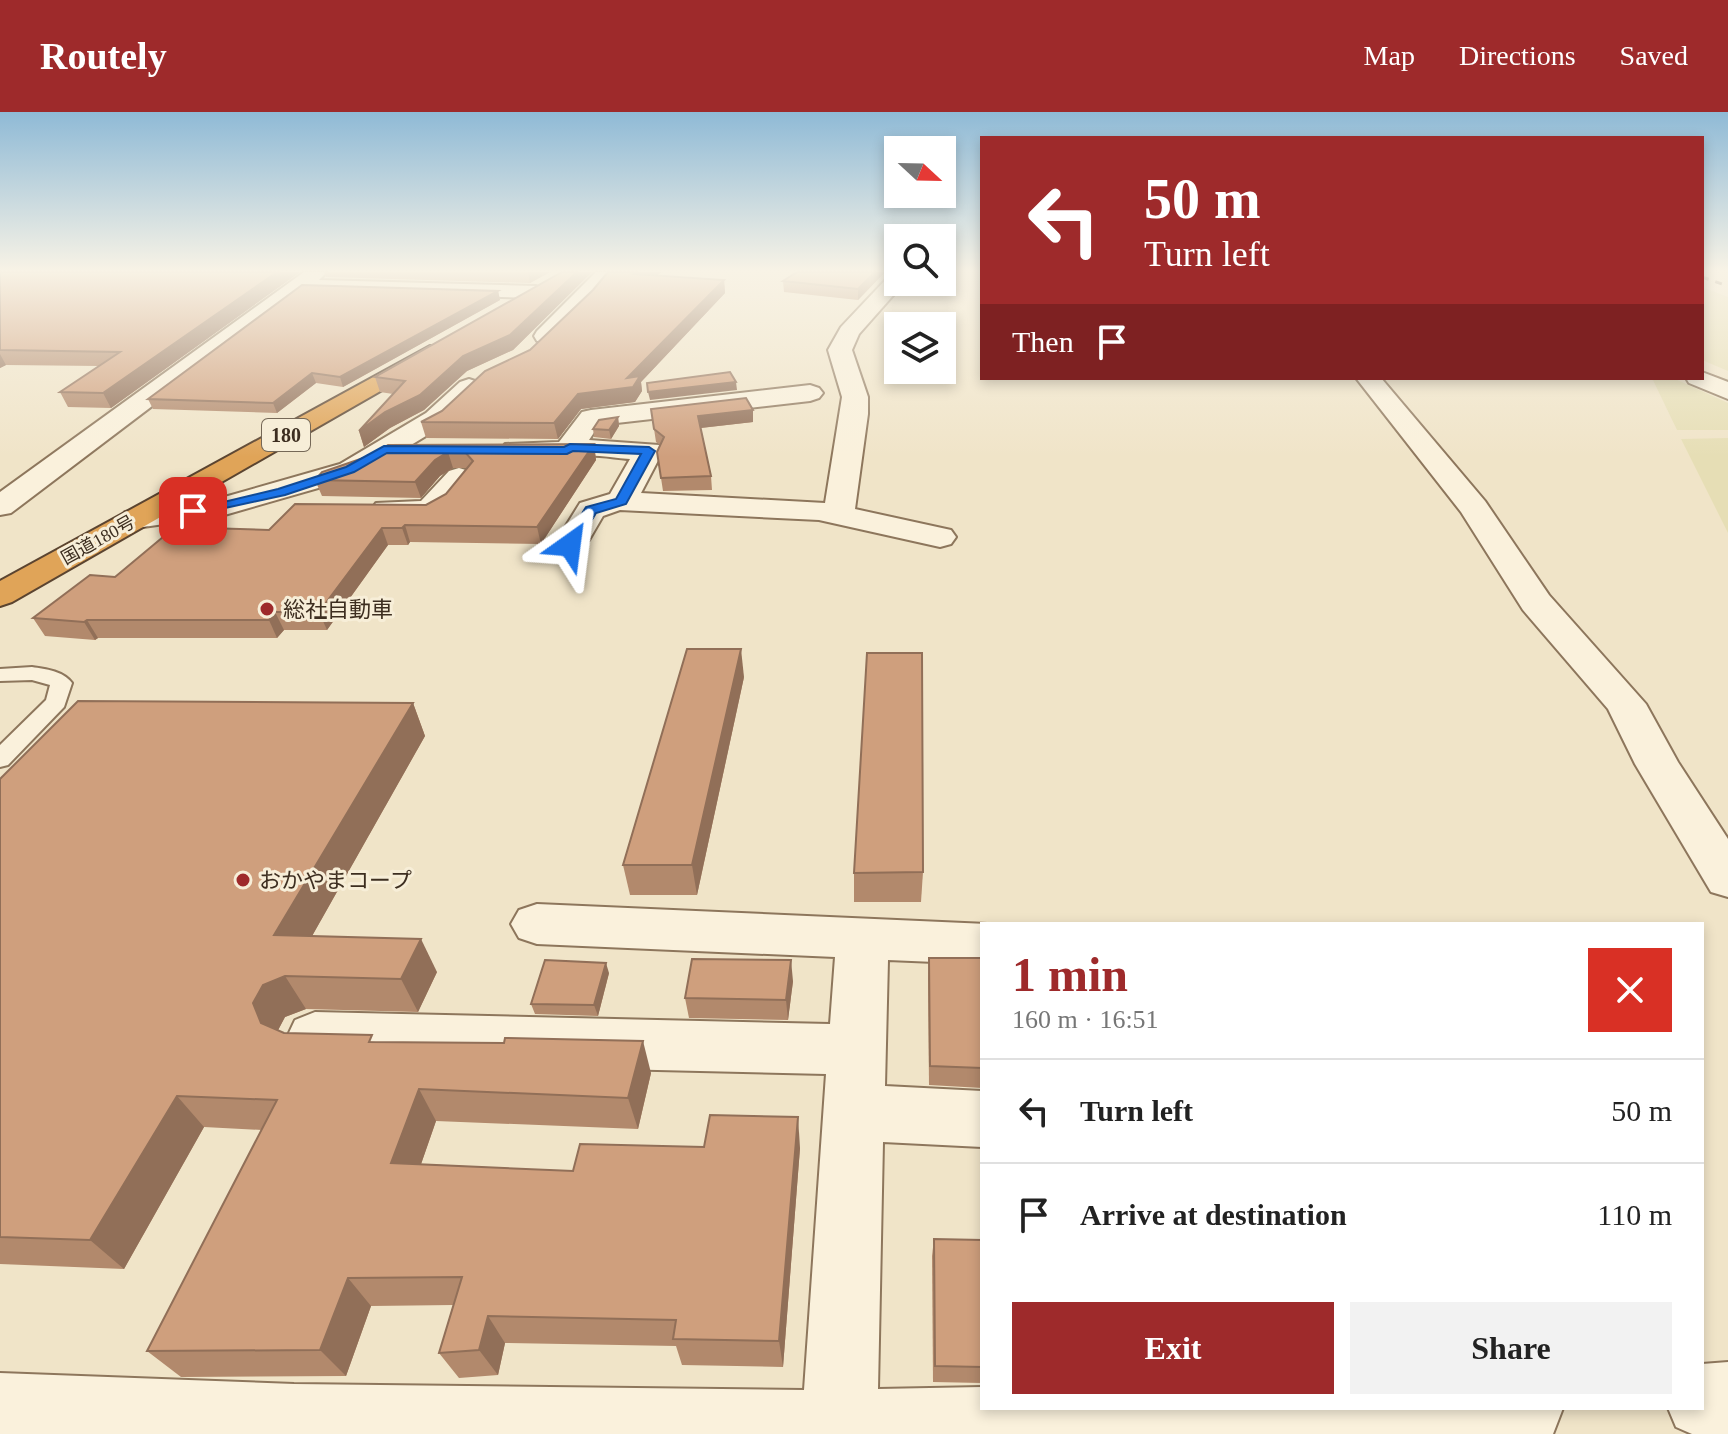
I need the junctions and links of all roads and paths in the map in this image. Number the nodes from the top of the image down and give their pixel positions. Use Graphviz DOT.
graph roads {
  1 [pos="234,334"];
  2 [pos="546,334"];
  3 [pos="848,334"];
  4 [pos="457,338"];
  5 [pos="523,357"];
  6 [pos="491,373"];
  7 [pos="1370,380"];
  8 [pos="1703,380"];
  9 [pos="1728,391"];
  10 [pos="810,393"];
  11 [pos="570,447"];
  12 [pos="384,449"];
  13 [pos="430,450"];
  14 [pos="491,450"];
  15 [pos="459,477"];
  16 [pos="621,501"];
  17 [pos="0,506"];
  18 [pos="221,507"];
  19 [pos="838,515"];
  20 [pos="136,519"];
  21 [pos="940,537"];
  22 [pos="570,545"];
  23 [pos="0,595"];
  24 [pos="0,675"];
  25 [pos="0,759"];
  26 [pos="1728,879"];
  27 [pos="537,924"];
  28 [pos="862,938"];
  29 [pos="980,943"];
  30 [pos="306,1037"];
  31 [pos="857,1050"];
  32 [pos="853,1112"];
  33 [pos="980,1119"];
  34 [pos="1728,1399"];
  35 [pos="1704,1401"];
  36 [pos="0,1410"];
  37 [pos="1503,1410"];
  38 [pos="1330,1425"];
  39 [pos="292,1428"];
  40 [pos="859,1430"];
  1 -- 17 [label="street"];
  2 -- 5 [label="street"];
  3 -- 19 [label="street"];
  4 -- 20 [label="highway, 国道180号 / 180"];
  6 -- 12 [label="street"];
  7 -- 26 [label="street"];
  8 -- 9 [label="street"];
  10 -- 11 [label="street"];
  11 -- 14 [label="street"];
  11 -- 16 [label="street"];
  12 -- 13 [label="street"];
  12 -- 18 [label="street"];
  15 -- 18 [label="street"];
  16 -- 19 [label="street"];
  16 -- 22 [label="street"];
  18 -- 20 [label="street"];
  19 -- 21 [label="street"];
  20 -- 23 [label="highway, 国道180号 / 180"];
  24 -- 25 [label="lane"];
  27 -- 28 [label="street"];
  28 -- 29 [label="street"];
  28 -- 31 [label="street"];
  30 -- 31 [label="street"];
  31 -- 32 [label="street"];
  32 -- 33 [label="street"];
  32 -- 40 [label="street"];
  34 -- 35 [label="street"];
  36 -- 39 [label="street"];
  37 -- 38 [label="street"];
  38 -- 40 [label="street"];
  39 -- 40 [label="street"];
}
